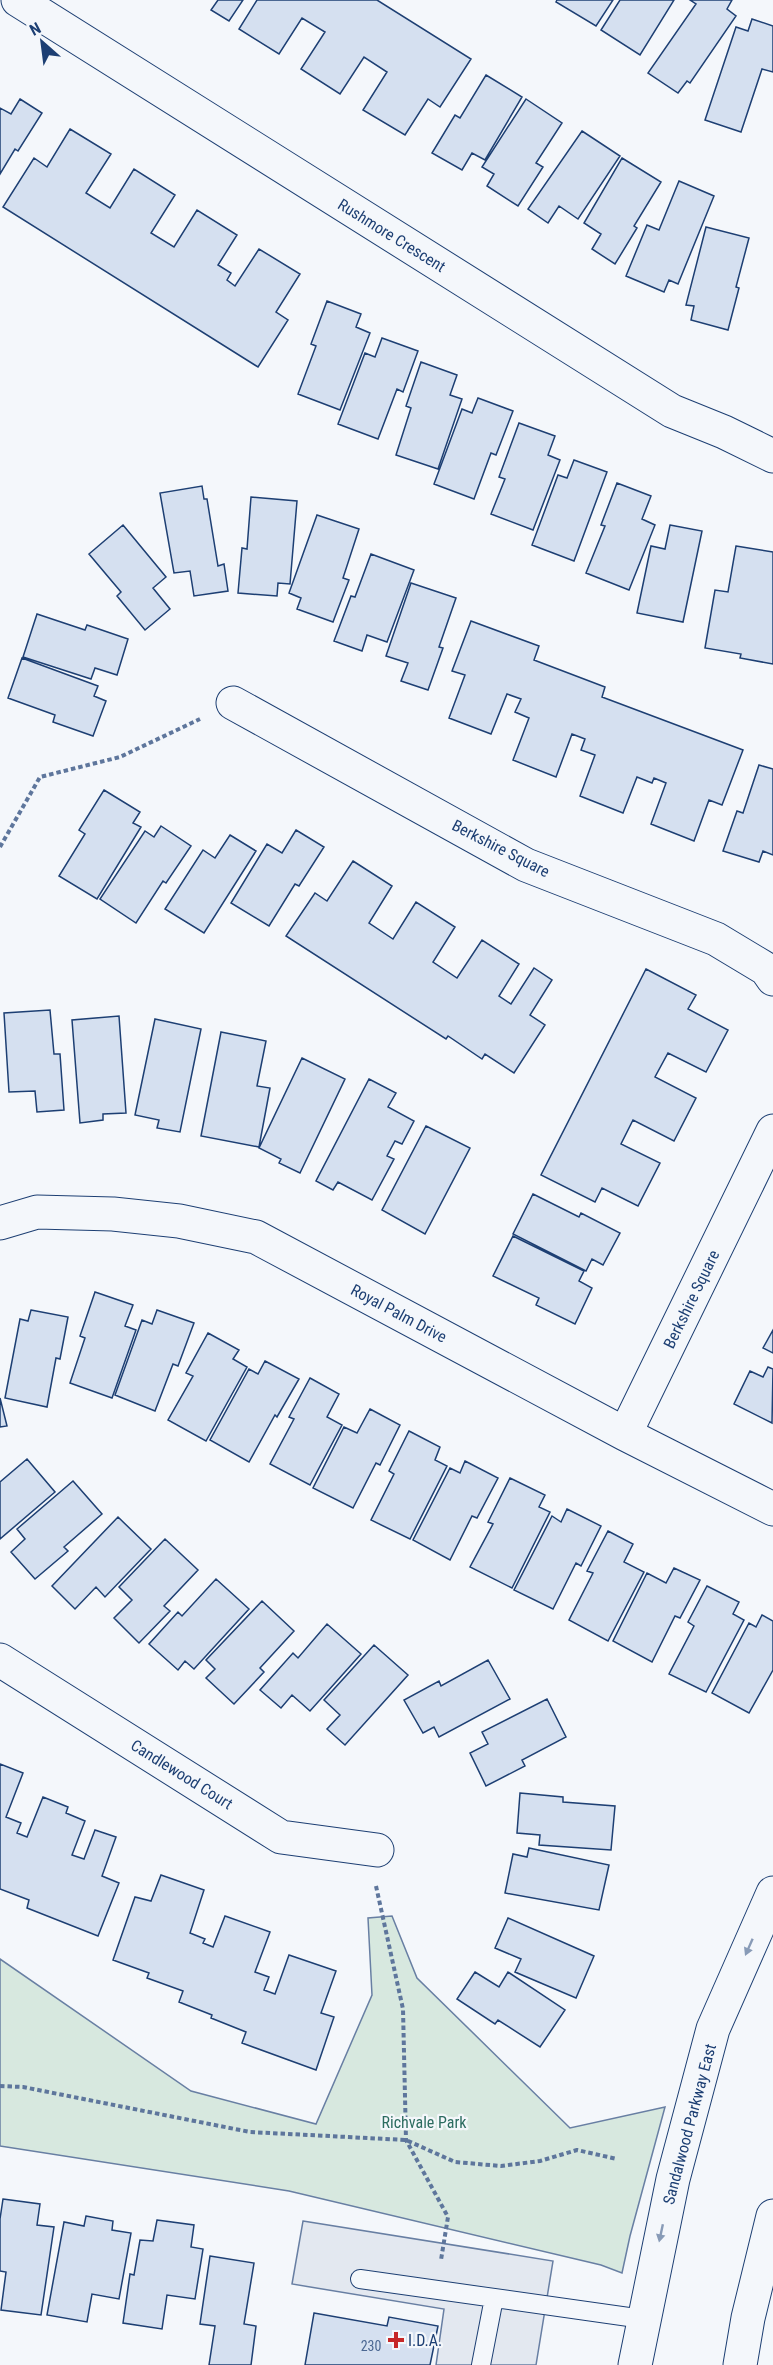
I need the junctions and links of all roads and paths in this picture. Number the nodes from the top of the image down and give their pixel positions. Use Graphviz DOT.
graph roads {
  1 [pos="18,0"];
  2 [pos="773,456"];
  3 [pos="233,703"];
  4 [pos="0,847"];
  5 [pos="773,979"];
  6 [pos="773,1131"];
  7 [pos="0,1222"];
  8 [pos="625,1434"];
  9 [pos="773,1509"];
  10 [pos="0,1660"];
  11 [pos="377,1850"];
  12 [pos="773,1893"];
  13 [pos="0,2086"];
  14 [pos="406,2140"];
  15 [pos="617,2158"];
  16 [pos="773,2216"];
  17 [pos="360,2279"];
  18 [pos="436,2290"];
  19 [pos="494,2298"];
  20 [pos="643,2319"];
  21 [pos="481,2365"];
  22 [pos="635,2365"];
  23 [pos="740,2365"];
  1 -- 2 [label="street, Rushmore Crescent"];
  3 -- 4 [label="path"];
  3 -- 5 [label="street, Berkshire Square"];
  6 -- 8 [label="street, Berkshire Square"];
  7 -- 8 [label="street, Royal Palm Drive"];
  8 -- 9 [label="street, Royal Palm Drive"];
  10 -- 11 [label="street, Candlewood Court"];
  11 -- 14 [label="path"];
  12 -- 20 [label="street, Sandalwood Parkway East, one-way"];
  13 -- 14 [label="path"];
  14 -- 15 [label="path"];
  14 -- 18 [label="path"];
  16 -- 23 [label="street"];
  17 -- 18 [label="lane"];
  18 -- 19 [label="lane"];
  19 -- 20 [label="lane"];
  19 -- 21 [label="lane"];
  20 -- 22 [label="street, Sandalwood Parkway East"];
}
